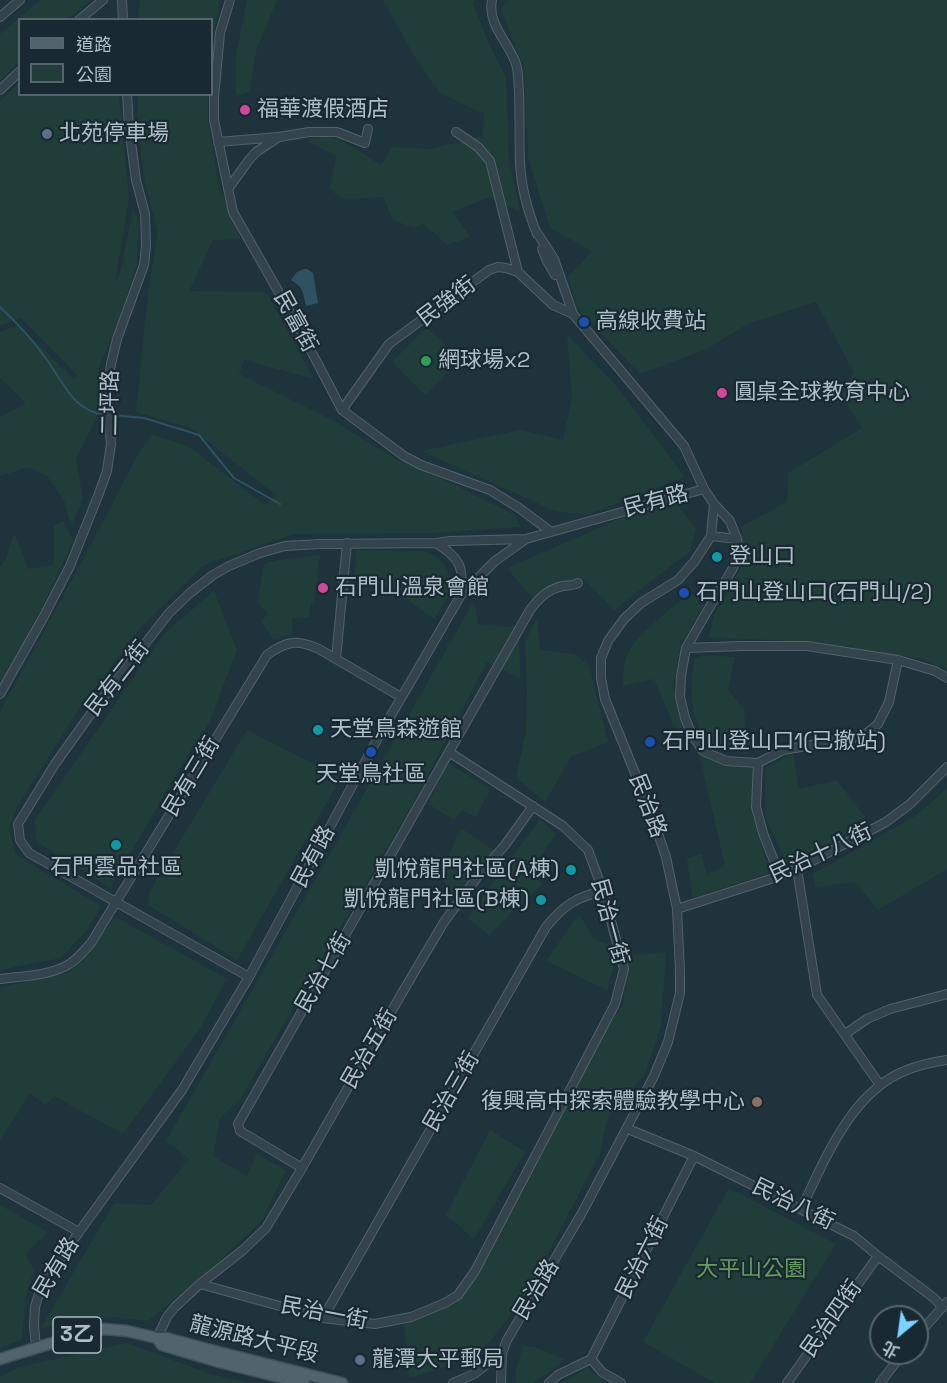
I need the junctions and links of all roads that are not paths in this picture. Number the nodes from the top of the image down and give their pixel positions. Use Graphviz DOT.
graph roads {
  1 [pos="20,0"];
  2 [pos="103,0"];
  3 [pos="122,0"];
  4 [pos="230,0"];
  5 [pos="492,0"];
  6 [pos="0,17"];
  7 [pos="81,18"];
  8 [pos="123,18"];
  9 [pos="18,73"];
  10 [pos="0,90"];
  11 [pos="127,96"];
  12 [pos="368,129"];
  13 [pos="456,132"];
  14 [pos="279,137"];
  15 [pos="218,142"];
  16 [pos="228,189"];
  17 [pos="518,273"];
  18 [pos="573,314"];
  19 [pos="342,410"];
  20 [pos="704,489"];
  21 [pos="714,504"];
  22 [pos="550,531"];
  23 [pos="711,536"];
  24 [pos="526,539"];
  25 [pos="737,539"];
  26 [pos="347,543"];
  27 [pos="436,543"];
  28 [pos="578,583"];
  29 [pos="460,595"];
  30 [pos="687,648"];
  31 [pos="336,659"];
  32 [pos="898,660"];
  33 [pos="947,678"];
  34 [pos="0,694"];
  35 [pos="401,697"];
  36 [pos="449,752"];
  37 [pos="758,763"];
  38 [pos="947,767"];
  39 [pos="533,806"];
  40 [pos="797,869"];
  41 [pos="780,876"];
  42 [pos="603,891"];
  43 [pos="116,903"];
  44 [pos="677,909"];
  45 [pos="249,977"];
  46 [pos="0,979"];
  47 [pos="947,994"];
  48 [pos="845,1034"];
  49 [pos="947,1060"];
  50 [pos="880,1085"];
  51 [pos="628,1129"];
  52 [pos="694,1156"];
  53 [pos="302,1168"];
  54 [pos="0,1188"];
  55 [pos="801,1209"];
  56 [pos="79,1232"];
  57 [pos="878,1256"];
  58 [pos="200,1284"];
  59 [pos="945,1305"];
  60 [pos="323,1318"];
  61 [pos="929,1323"];
  62 [pos="157,1338"];
  63 [pos="36,1347"];
  64 [pos="502,1353"];
  65 [pos="0,1359"];
  66 [pos="591,1359"];
  67 [pos="894,1365"];
  68 [pos="304,1383"];
  69 [pos="342,1383"];
  70 [pos="453,1383"];
  71 [pos="501,1383"];
  72 [pos="549,1383"];
  73 [pos="621,1383"];
  74 [pos="788,1383"];
  75 [pos="880,1383"];
  1 -- 6 [label="street"];
  2 -- 7 [label="street"];
  3 -- 8 [label="street"];
  4 -- 15 [label="street, 民富街"];
  5 -- 18 [label="street"];
  9 -- 10 [label="street"];
  11 -- 34 [label="street, 二坪路"];
  12 -- 14 [label="street"];
  13 -- 17 [label="street"];
  14 -- 15 [label="street"];
  14 -- 16 [label="street"];
  15 -- 16 [label="street, 民富街"];
  16 -- 19 [label="street, 民富街"];
  17 -- 18 [label="street"];
  17 -- 19 [label="street, 民強街"];
  18 -- 20 [label="street"];
  19 -- 22 [label="street, 民富街"];
  20 -- 21 [label="street"];
  20 -- 22 [label="street, 民有路"];
  21 -- 23 [label="street, 民治路"];
  21 -- 25 [label="street"];
  22 -- 24 [label="street, 民有路"];
  23 -- 25 [label="street"];
  23 -- 44 [label="street, 民治路"];
  24 -- 27 [label="street, 民有二街"];
  24 -- 29 [label="street, 民有路"];
  25 -- 30 [label="street"];
  26 -- 27 [label="street, 民有二街"];
  26 -- 31 [label="street"];
  26 -- 43 [label="street, 民有二街"];
  27 -- 29 [label="street"];
  28 -- 36 [label="street"];
  29 -- 35 [label="street, 民有路"];
  30 -- 32 [label="street"];
  30 -- 37 [label="street"];
  31 -- 35 [label="street, 民有三街"];
  31 -- 43 [label="street, 民有三街"];
  32 -- 33 [label="street"];
  32 -- 37 [label="street"];
  35 -- 45 [label="street, 民有路"];
  36 -- 39 [label="street, 民治一街"];
  36 -- 53 [label="street, 民治七街"];
  37 -- 41 [label="street"];
  38 -- 40 [label="street, 民治十八街"];
  39 -- 42 [label="street, 民治一街"];
  39 -- 53 [label="street, 民治五街"];
  40 -- 41 [label="street, 民治十八街"];
  40 -- 48 [label="street"];
  41 -- 44 [label="street, 民治十八街"];
  42 -- 60 [label="street, 民治三街"];
  42 -- 60 [label="street, 民治一街"];
  43 -- 45 [label="street, 民有二街"];
  43 -- 46 [label="street, 民有三街"];
  44 -- 51 [label="street, 民治路"];
  45 -- 56 [label="street, 民有路"];
  47 -- 48 [label="street"];
  48 -- 50 [label="street"];
  49 -- 50 [label="street"];
  50 -- 55 [label="street"];
  51 -- 52 [label="street, 民治八街"];
  51 -- 64 [label="street, 民治路"];
  52 -- 55 [label="street, 民治八街"];
  52 -- 66 [label="street, 民治六街"];
  53 -- 58 [label="street, 民治五街"];
  54 -- 56 [label="street"];
  55 -- 57 [label="street, 民治八街"];
  56 -- 63 [label="street, 民有路"];
  57 -- 59 [label="street, 民治八街"];
  57 -- 74 [label="street, 民治四街"];
  58 -- 60 [label="street, 民治一街"];
  58 -- 62 [label="street"];
  59 -- 61 [label="street"];
  62 -- 63 [label="main road, 龍源路大平段 / 3乙"];
  62 -- 68 [label="main road, 龍源路大平段 / 3乙"];
  62 -- 69 [label="main road, 龍源路大平段 / 3乙"];
  63 -- 65 [label="main road, 龍源路大平段 / 3乙"];
  64 -- 70 [label="street"];
  64 -- 71 [label="street"];
  66 -- 72 [label="street"];
  66 -- 73 [label="street"];
  67 -- 75 [label="street"];
}
